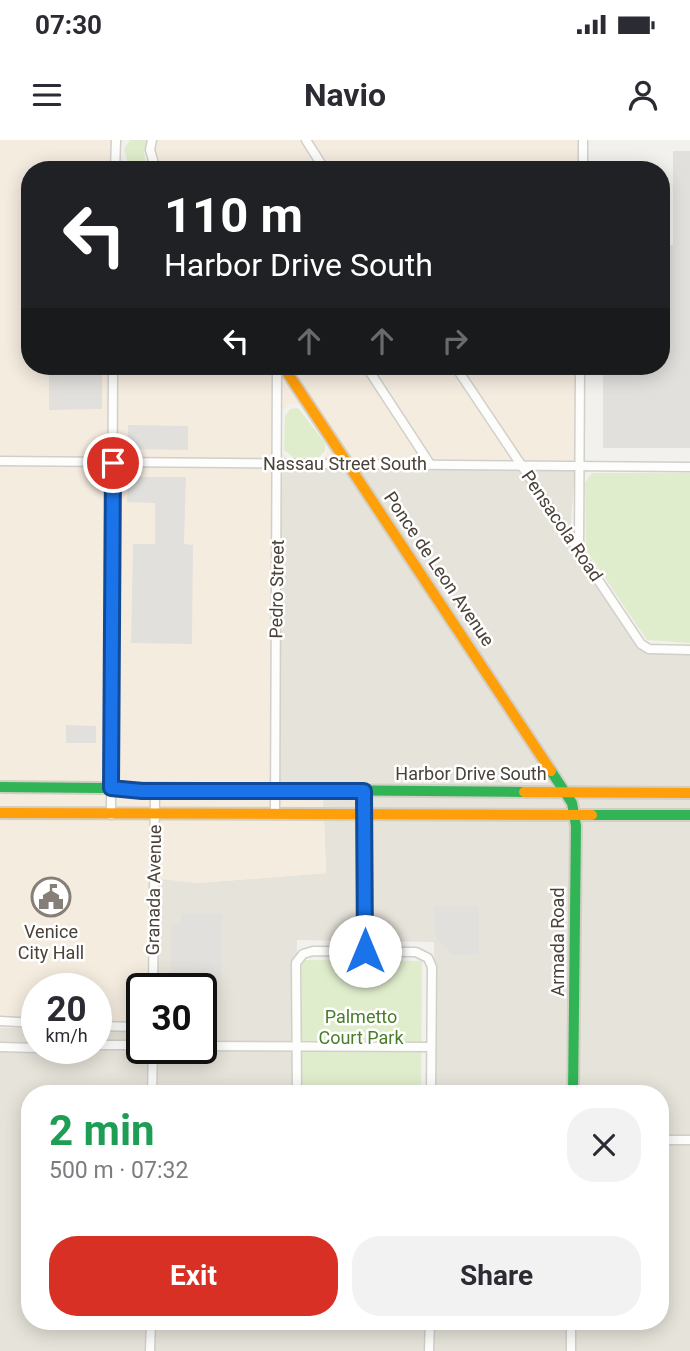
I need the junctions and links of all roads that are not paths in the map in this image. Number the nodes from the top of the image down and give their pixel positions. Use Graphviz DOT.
graph roads {
  1 [pos="116,140"];
  2 [pos="152,140"];
  3 [pos="306,140"];
  4 [pos="583,140"];
  5 [pos="115,161"];
  6 [pos="153,161"];
  7 [pos="319,161"];
  8 [pos="583,161"];
  9 [pos="113,375"];
  10 [pos="277,375"];
  11 [pos="289,375"];
  12 [pos="372,375"];
  13 [pos="461,375"];
  14 [pos="580,375"];
  15 [pos="0,461"];
  16 [pos="113,463"];
  17 [pos="278,464"];
  18 [pos="349,464"];
  19 [pos="430,464"];
  20 [pos="520,465"];
  21 [pos="579,467"];
  22 [pos="690,467"];
  23 [pos="579,549"];
  24 [pos="690,650"];
  25 [pos="0,787"];
  26 [pos="111,788"];
  27 [pos="155,791"];
  28 [pos="364,791"];
  29 [pos="275,792"];
  30 [pos="566,792"];
  31 [pos="690,793"];
  32 [pos="155,812"];
  33 [pos="275,813"];
  34 [pos="364,813"];
  35 [pos="0,814"];
  36 [pos="576,814"];
  37 [pos="111,815"];
  38 [pos="690,815"];
  39 [pos="365,951"];
  40 [pos="153,973"];
  41 [pos="0,1021"];
  42 [pos="21,1022"];
  43 [pos="217,1046"];
  44 [pos="297,1046"];
  45 [pos="0,1047"];
  46 [pos="431,1047"];
  47 [pos="21,1048"];
  48 [pos="153,1064"];
  49 [pos="152,1085"];
  50 [pos="297,1085"];
  51 [pos="431,1085"];
  52 [pos="573,1085"];
  53 [pos="669,1140"];
  54 [pos="690,1140"];
  55 [pos="151,1330"];
  56 [pos="430,1330"];
  57 [pos="571,1330"];
  58 [pos="150,1351"];
  59 [pos="429,1351"];
  60 [pos="571,1351"];
  1 -- 5 [label="street"];
  2 -- 6 [label="street"];
  3 -- 7 [label="street"];
  4 -- 8 [label="street"];
  9 -- 16 [label="street"];
  10 -- 17 [label="street, Pedro Street"];
  11 -- 18 [label="street, Ponce de Leon Avenue"];
  12 -- 19 [label="street"];
  13 -- 20 [label="street, Pensacola Road"];
  14 -- 21 [label="street"];
  15 -- 16 [label="street, Nassau Street South"];
  16 -- 17 [label="street, Nassau Street South"];
  16 -- 26 [label="street"];
  17 -- 18 [label="street, Nassau Street South"];
  17 -- 29 [label="street, Pedro Street"];
  18 -- 19 [label="street, Nassau Street South"];
  18 -- 30 [label="street, Ponce de Leon Avenue"];
  19 -- 20 [label="street, Nassau Street South"];
  20 -- 21 [label="street, Nassau Street South"];
  20 -- 23 [label="street, Pensacola Road"];
  21 -- 22 [label="street, Nassau Street South"];
  21 -- 23 [label="street"];
  23 -- 24 [label="street, Pensacola Road"];
  25 -- 26 [label="street, Harbor Drive South"];
  26 -- 27 [label="street, Harbor Drive South"];
  26 -- 37 [label="street"];
  27 -- 29 [label="street, Harbor Drive South"];
  27 -- 32 [label="street, Granada Avenue"];
  28 -- 29 [label="street, Harbor Drive South"];
  28 -- 30 [label="street, Harbor Drive South"];
  28 -- 34 [label="street"];
  29 -- 33 [label="street, Pedro Street"];
  30 -- 31 [label="street, Harbor Drive South"];
  30 -- 36 [label="street, Armada Road"];
  32 -- 33 [label="street"];
  32 -- 37 [label="street"];
  32 -- 40 [label="street, Granada Avenue"];
  33 -- 34 [label="street"];
  34 -- 36 [label="street"];
  34 -- 39 [label="street"];
  35 -- 37 [label="street"];
  36 -- 38 [label="street"];
  36 -- 52 [label="street, Armada Road"];
  39 -- 44 [label="street"];
  39 -- 46 [label="street"];
  41 -- 42 [label="street"];
  43 -- 44 [label="street"];
  44 -- 46 [label="street"];
  44 -- 50 [label="street"];
  45 -- 47 [label="street"];
  46 -- 51 [label="street"];
  48 -- 49 [label="street"];
  53 -- 54 [label="street"];
  55 -- 58 [label="street"];
  56 -- 59 [label="street"];
  57 -- 60 [label="street"];
}
